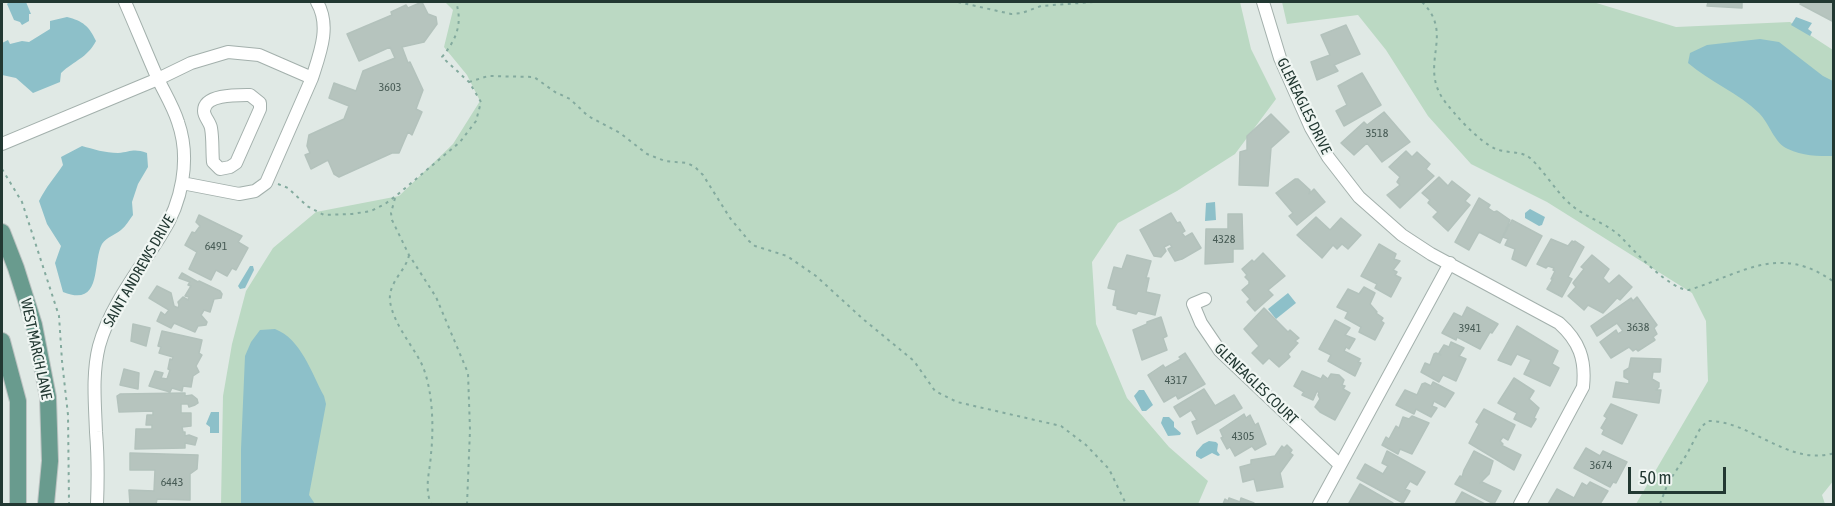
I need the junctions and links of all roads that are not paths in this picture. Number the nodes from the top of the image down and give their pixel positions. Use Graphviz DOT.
graph roads {
  1 [pos="128,2"];
  2 [pos="316,2"];
  3 [pos="1263,2"];
  4 [pos="312,78"];
  5 [pos="158,79"];
  6 [pos="2,144"];
  7 [pos="220,169"];
  8 [pos="182,183"];
  9 [pos="216,190"];
  10 [pos="2,232"];
  11 [pos="1450,263"];
  12 [pos="1205,299"];
  13 [pos="2,341"];
  14 [pos="1340,465"];
  15 [pos="18,504"];
  16 [pos="46,504"];
  17 [pos="97,504"];
  18 [pos="1318,504"];
  19 [pos="1520,504"];
  1 -- 5 [label="street, SAINT ANDREWS DRIVE"];
  2 -- 4 [label="street"];
  3 -- 11 [label="street, GLENEAGLES DRIVE"];
  4 -- 5 [label="street"];
  4 -- 9 [label="street"];
  5 -- 6 [label="street"];
  5 -- 8 [label="street, SAINT ANDREWS DRIVE"];
  7 -- 7 [label="street"];
  7 -- 9 [label="street"];
  8 -- 9 [label="street"];
  8 -- 17 [label="street, SAINT ANDREWS DRIVE"];
  10 -- 16 [label="main road, WEST MARCH LANE"];
  11 -- 14 [label="street"];
  11 -- 19 [label="street, GLENEAGLES DRIVE"];
  12 -- 14 [label="street, GLENEAGLES COURT"];
  13 -- 15 [label="main road, WEST MARCH LANE"];
  14 -- 18 [label="street"];
}
